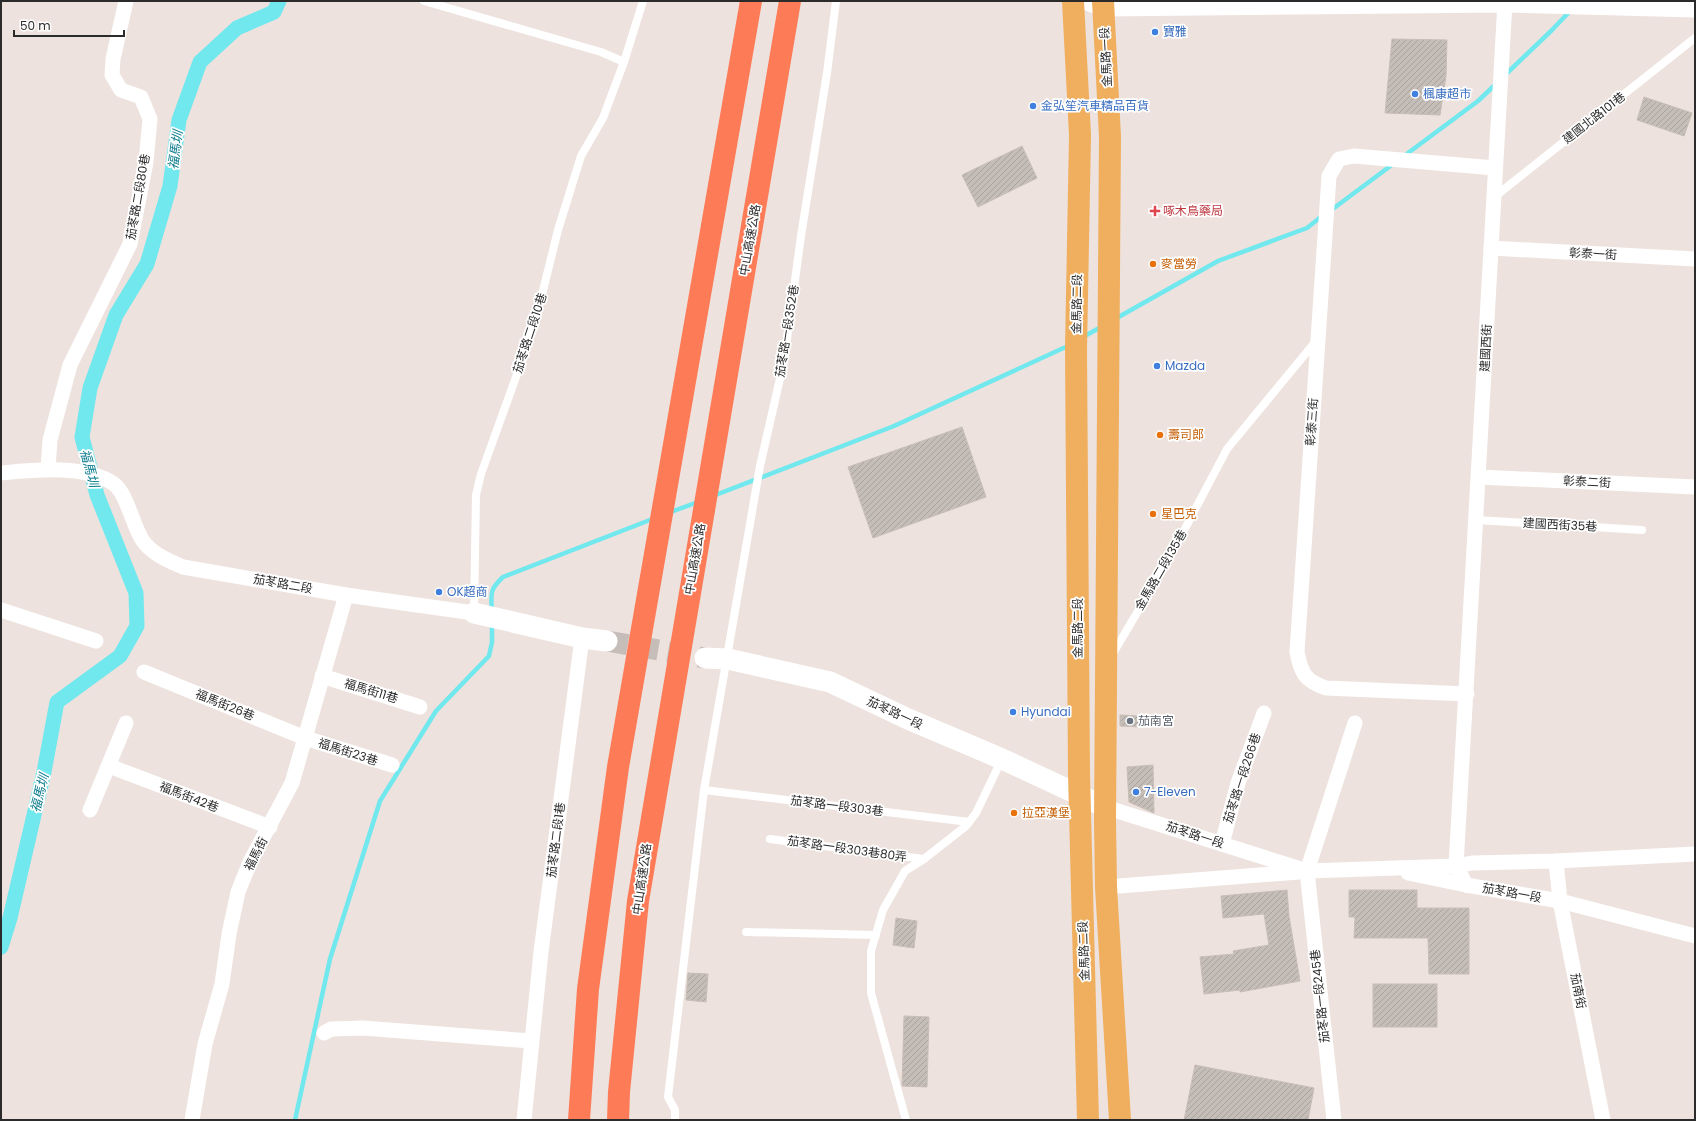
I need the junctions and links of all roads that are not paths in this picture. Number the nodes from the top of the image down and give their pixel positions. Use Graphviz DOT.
graph roads {
  1 [pos="126,1"];
  2 [pos="424,1"];
  3 [pos="643,1"];
  4 [pos="742,1"];
  5 [pos="751,1"];
  6 [pos="790,1"];
  7 [pos="836,1"];
  8 [pos="1073,1"];
  9 [pos="1506,1"];
  10 [pos="1099,3"];
  11 [pos="1695,7"];
  12 [pos="745,37"];
  13 [pos="1695,38"];
  14 [pos="624,62"];
  15 [pos="1494,168"];
  16 [pos="1493,198"];
  17 [pos="1491,248"];
  18 [pos="1695,259"];
  19 [pos="1317,340"];
  20 [pos="53,469"];
  21 [pos="1,473"];
  22 [pos="1479,477"];
  23 [pos="1695,487"];
  24 [pos="1477,520"];
  25 [pos="1642,530"];
  26 [pos="346,595"];
  27 [pos="1,610"];
  28 [pos="486,616"];
  29 [pos="582,638"];
  30 [pos="96,641"];
  31 [pos="608,641"];
  32 [pos="704,658"];
  33 [pos="728,659"];
  34 [pos="1105,666"];
  35 [pos="144,672"];
  36 [pos="322,676"];
  37 [pos="1467,694"];
  38 [pos="420,707"];
  39 [pos="1264,713"];
  40 [pos="1355,722"];
  41 [pos="126,723"];
  42 [pos="305,738"];
  43 [pos="1002,758"];
  44 [pos="392,765"];
  45 [pos="109,766"];
  46 [pos="704,790"];
  47 [pos="1080,796"];
  48 [pos="1105,807"];
  49 [pos="90,810"];
  50 [pos="969,822"];
  51 [pos="270,827"];
  52 [pos="770,839"];
  53 [pos="1222,844"];
  54 [pos="1695,854"];
  55 [pos="924,859"];
  56 [pos="1556,862"];
  57 [pos="1456,866"];
  58 [pos="1385,867"];
  59 [pos="1307,871"];
  60 [pos="1466,885"];
  61 [pos="1106,887"];
  62 [pos="1560,901"];
  63 [pos="746,932"];
  64 [pos="876,935"];
  65 [pos="1695,936"];
  66 [pos="324,1033"];
  67 [pos="531,1041"];
  68 [pos="192,1120"];
  69 [pos="524,1120"];
  70 [pos="579,1120"];
  71 [pos="618,1120"];
  72 [pos="675,1120"];
  73 [pos="906,1120"];
  74 [pos="1088,1120"];
  75 [pos="1120,1120"];
  76 [pos="1334,1120"];
  77 [pos="1603,1120"];
  1 -- 20 [label="street, 茄苳路二段80巷"];
  2 -- 14 [label="lane"];
  3 -- 14 [label="lane, 茄苳路二段10巷"];
  4 -- 12 [label="highway"];
  5 -- 12 [label="highway"];
  6 -- 71 [label="highway, 中山高速公路"];
  7 -- 33 [label="lane, 茄苳路一段352巷"];
  8 -- 47 [label="main road, 金馬路二段"];
  9 -- 10 [label="street"];
  9 -- 11 [label="street"];
  9 -- 15 [label="street, 建國西街"];
  10 -- 34 [label="main road, 金馬路一段"];
  12 -- 70 [label="highway"];
  13 -- 16 [label="lane, 建國北路101巷"];
  14 -- 28 [label="lane, 茄苳路二段10巷"];
  15 -- 16 [label="street, 建國西街"];
  15 -- 19 [label="street, 彰泰三街"];
  16 -- 17 [label="street, 建國西街"];
  17 -- 18 [label="street, 彰泰一街"];
  17 -- 22 [label="street, 建國西街"];
  19 -- 34 [label="lane, 金馬路二段135巷"];
  19 -- 37 [label="street, 彰泰三街"];
  20 -- 21 [label="street, 茄苳路二段"];
  20 -- 26 [label="street, 茄苳路二段"];
  22 -- 23 [label="street, 彰泰二街"];
  22 -- 24 [label="street, 建國西街"];
  24 -- 25 [label="lane, 建國西街35巷"];
  24 -- 37 [label="street, 建國西街"];
  26 -- 28 [label="street, 茄苳路二段"];
  26 -- 36 [label="street, 福馬街"];
  27 -- 30 [label="street"];
  28 -- 29 [label="street, 茄苳路二段"];
  29 -- 31 [label="street, 茄苳路二段"];
  29 -- 67 [label="street, 茄苳路二段1巷"];
  32 -- 33 [label="street, 茄苳路一段"];
  33 -- 43 [label="street, 茄苳路一段"];
  33 -- 46 [label="lane, 茄苳路一段352巷"];
  34 -- 48 [label="main road"];
  35 -- 42 [label="street, 福馬街26巷"];
  36 -- 38 [label="street, 福馬街11巷"];
  36 -- 42 [label="street, 福馬街"];
  37 -- 57 [label="street, 建國西街"];
  39 -- 53 [label="street, 茄苳路一段266巷"];
  40 -- 59 [label="street"];
  41 -- 45 [label="street"];
  42 -- 44 [label="street, 福馬街23巷"];
  42 -- 51 [label="street, 福馬街"];
  43 -- 47 [label="street, 茄苳路一段"];
  43 -- 50 [label="lane"];
  45 -- 49 [label="street"];
  45 -- 51 [label="street, 福馬街42巷"];
  46 -- 50 [label="lane, 茄苳路一段303巷"];
  46 -- 72 [label="lane, 茄苳路一段352巷"];
  47 -- 48 [label="street, 茄苳路一段"];
  47 -- 74 [label="main road, 金馬路二段"];
  48 -- 53 [label="street, 茄苳路一段"];
  48 -- 61 [label="main road"];
  50 -- 55 [label="lane"];
  51 -- 68 [label="street, 福馬街"];
  52 -- 55 [label="lane, 茄苳路一段303巷80弄"];
  53 -- 59 [label="street, 茄苳路一段"];
  54 -- 56 [label="street"];
  55 -- 64 [label="lane"];
  56 -- 57 [label="street"];
  56 -- 62 [label="street, 茄南街"];
  57 -- 58 [label="street, 茄苳路一段"];
  57 -- 60 [label="street, 茄苳路一段"];
  58 -- 59 [label="street, 茄苳路一段"];
  58 -- 60 [label="street"];
  59 -- 61 [label="street"];
  59 -- 76 [label="street, 茄苳路一段245巷"];
  60 -- 62 [label="street, 茄苳路一段"];
  61 -- 75 [label="main road"];
  62 -- 65 [label="street, 茄苳路一段"];
  62 -- 77 [label="street, 茄南街"];
  63 -- 64 [label="lane"];
  64 -- 73 [label="lane"];
  66 -- 67 [label="street"];
  67 -- 69 [label="street, 茄苳路二段1巷"];
}
